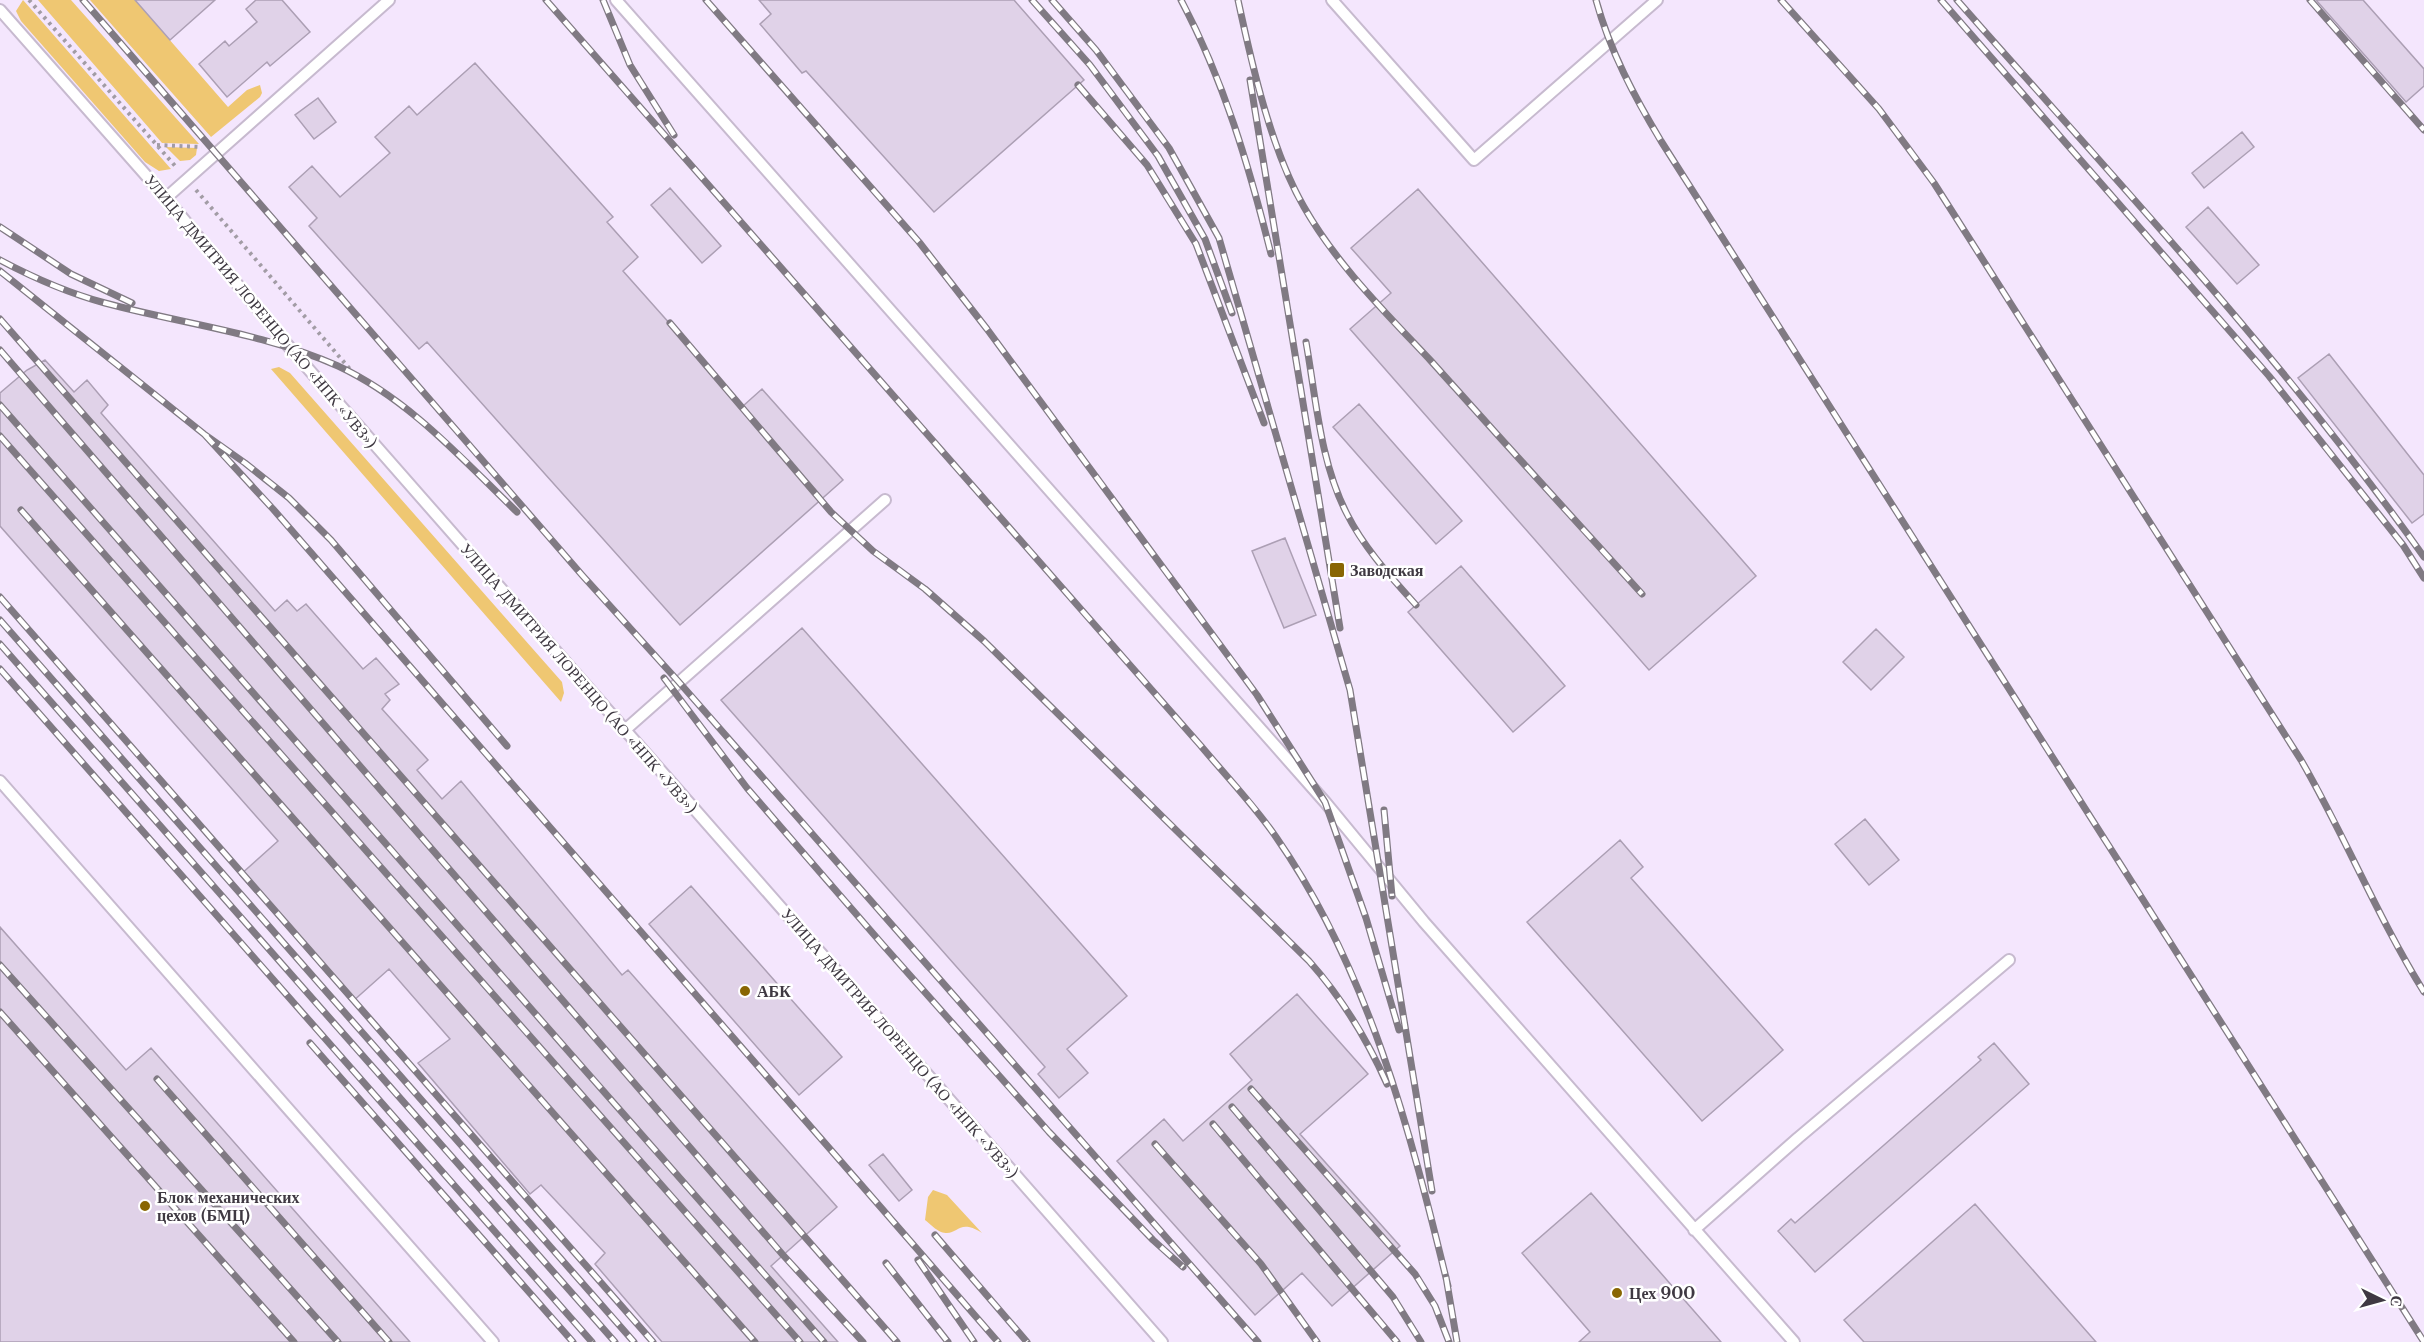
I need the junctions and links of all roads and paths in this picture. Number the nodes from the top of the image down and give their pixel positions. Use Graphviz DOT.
graph roads {
  1 [pos="389,0"];
  2 [pos="616,0"];
  3 [pos="1332,0"];
  4 [pos="1657,0"];
  5 [pos="0,10"];
  6 [pos="156,145"];
  7 [pos="202,147"];
  8 [pos="166,198"];
  9 [pos="885,500"];
  10 [pos="625,730"];
  11 [pos="0,781"];
  12 [pos="2009,960"];
  13 [pos="1694,1230"];
  14 [pos="493,1342"];
  15 [pos="1162,1342"];
  16 [pos="1794,1342"];
  1 -- 8 [label="lane"];
  2 -- 13 [label="lane"];
  3 -- 4 [label="lane"];
  5 -- 8 [label="lane, УЛИЦА ДМИТРИЯ ЛОРЕНЦО (АО «НПК «УВЗ»)"];
  6 -- 7 [label="path"];
  8 -- 10 [label="lane, УЛИЦА ДМИТРИЯ ЛОРЕНЦО (АО «НПК «УВЗ»)"];
  9 -- 10 [label="lane"];
  10 -- 15 [label="lane, УЛИЦА ДМИТРИЯ ЛОРЕНЦО (АО «НПК «УВЗ»)"];
  11 -- 14 [label="lane"];
  12 -- 13 [label="lane"];
  13 -- 16 [label="lane"];
}
